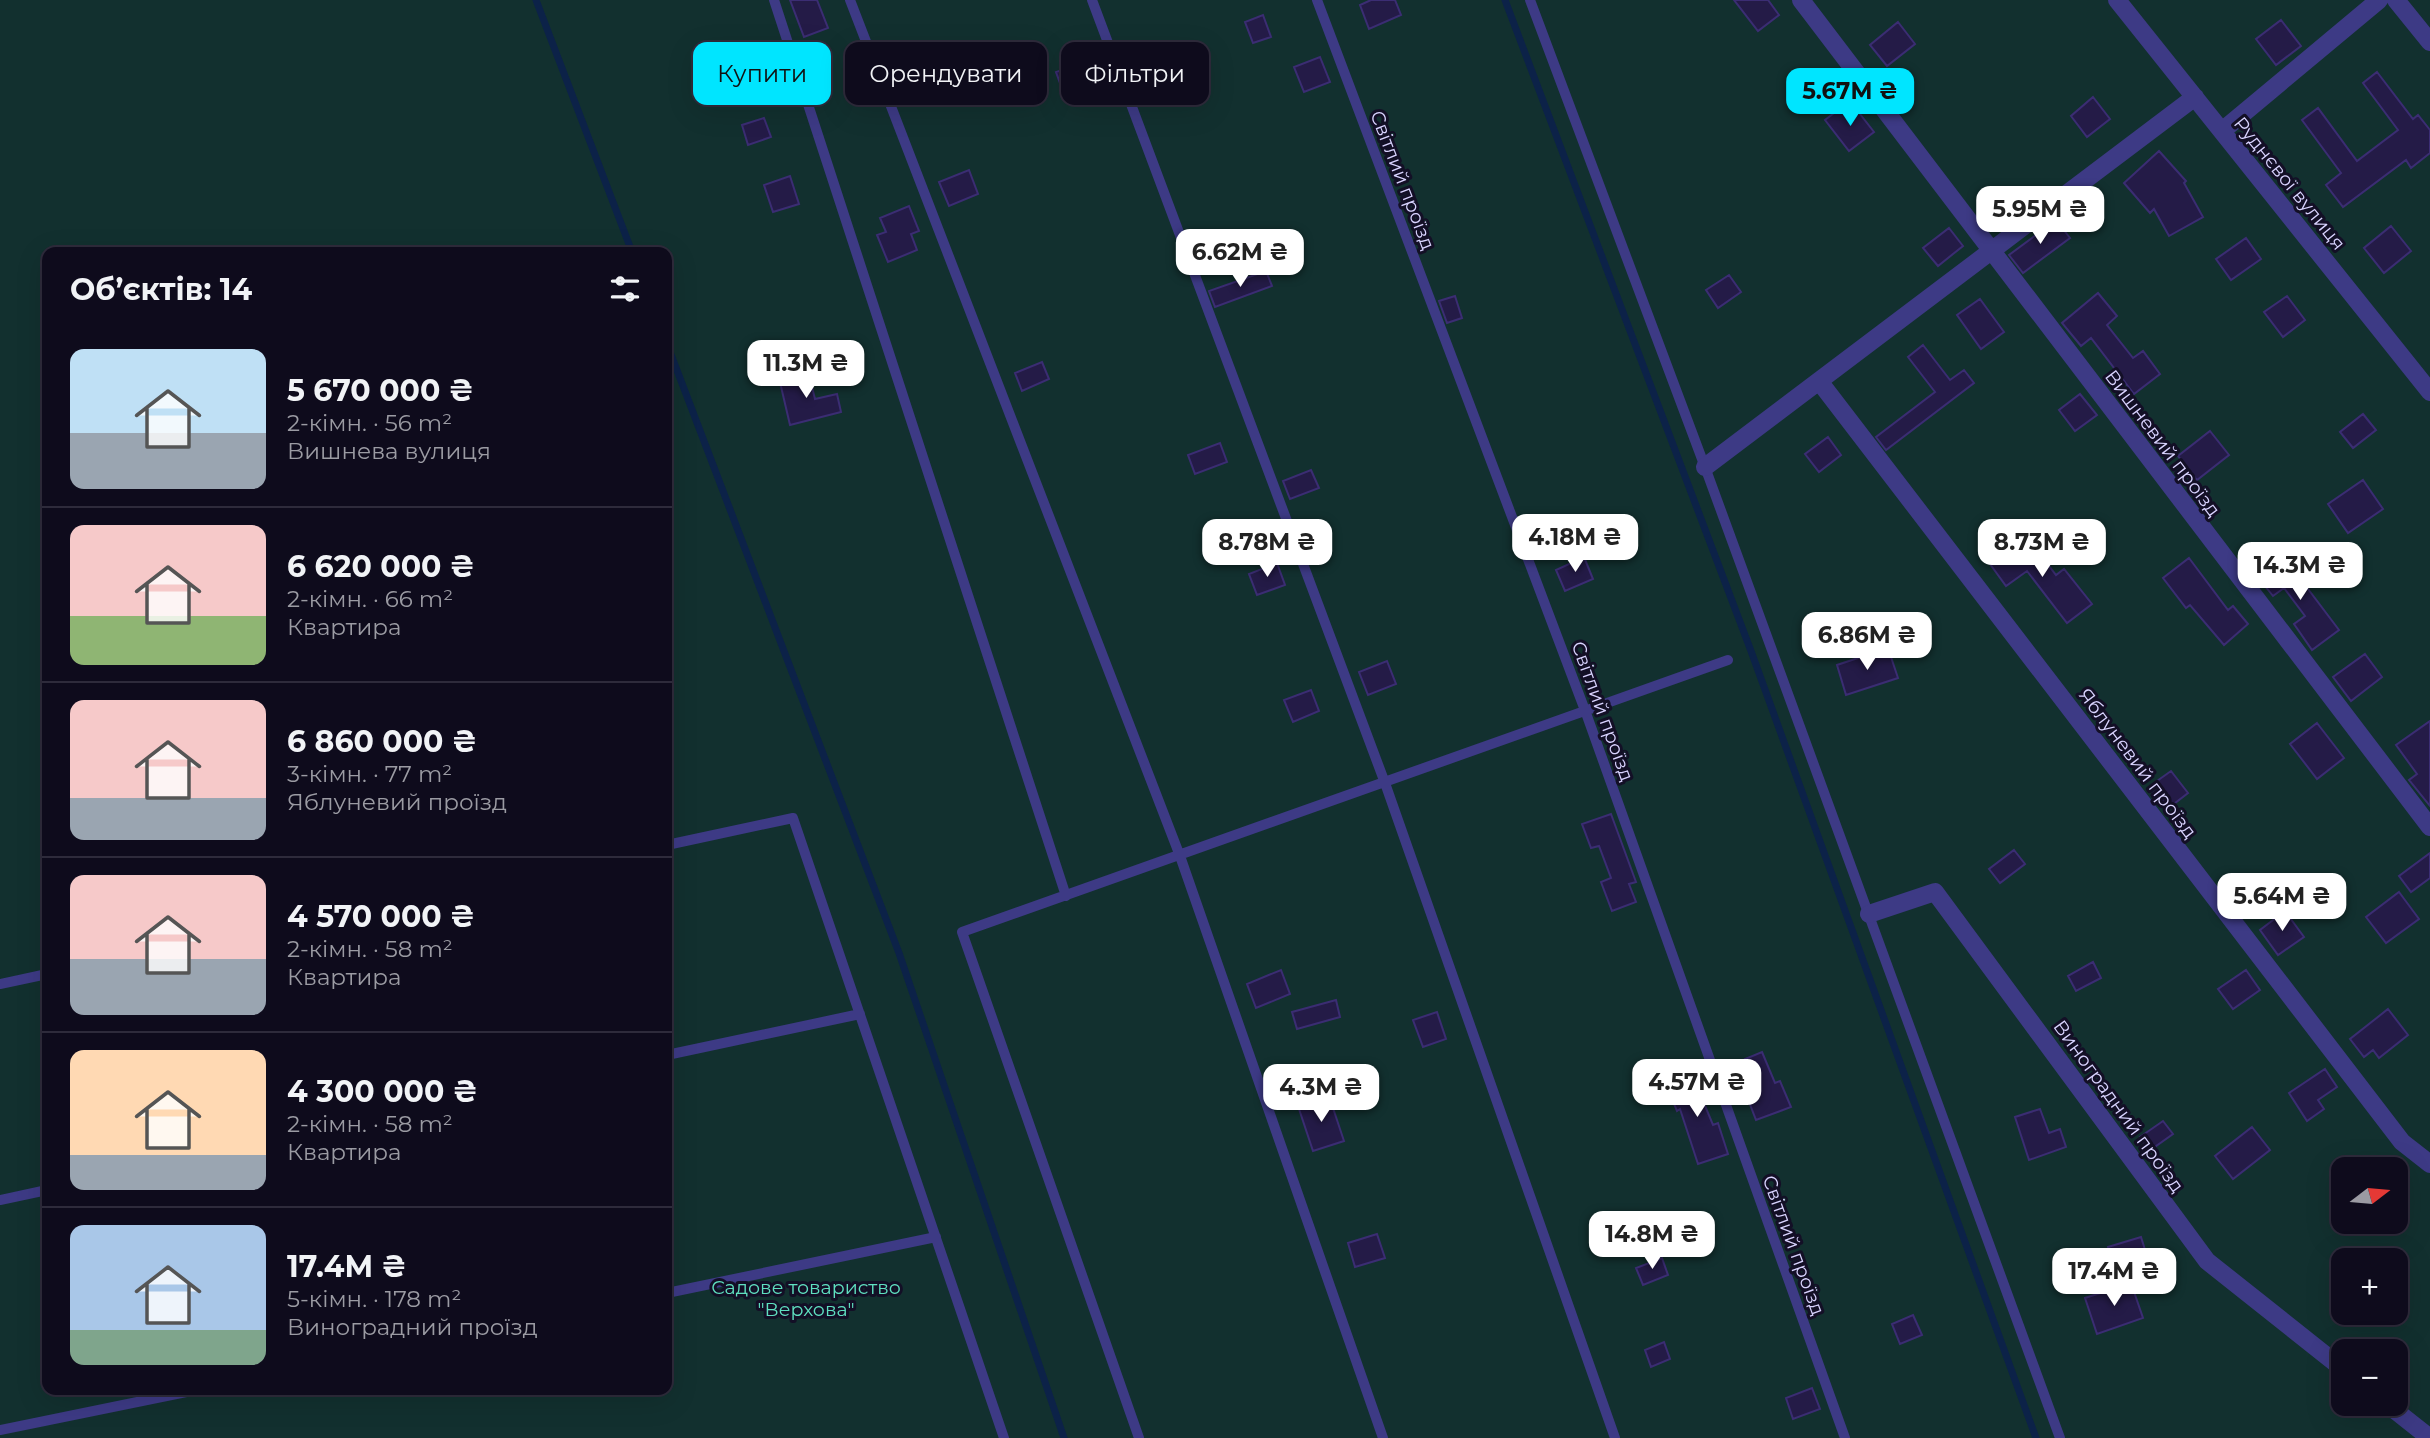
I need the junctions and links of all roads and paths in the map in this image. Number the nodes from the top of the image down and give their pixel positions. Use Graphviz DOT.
graph roads {
  1 [pos="774,0"];
  2 [pos="850,0"];
  3 [pos="1092,0"];
  4 [pos="1317,0"];
  5 [pos="1530,0"];
  6 [pos="1801,0"];
  7 [pos="2117,0"];
  8 [pos="2379,0"];
  9 [pos="2396,0"];
  10 [pos="2430,42"];
  11 [pos="2195,97"];
  12 [pos="2222,131"];
  13 [pos="1990,251"];
  14 [pos="1819,381"];
  15 [pos="2430,392"];
  16 [pos="1706,467"];
  17 [pos="1728,660"];
  18 [pos="1586,713"];
  19 [pos="1385,783"];
  20 [pos="2430,827"];
  21 [pos="672,844"];
  22 [pos="1180,856"];
  23 [pos="1066,896"];
  24 [pos="1869,914"];
  25 [pos="42,975"];
  26 [pos="0,984"];
  27 [pos="859,1014"];
  28 [pos="672,1054"];
  29 [pos="2430,1164"];
  30 [pos="42,1191"];
  31 [pos="0,1200"];
  32 [pos="936,1237"];
  33 [pos="672,1292"];
  34 [pos="2331,1359"];
  35 [pos="172,1395"];
  36 [pos="2402,1416"];
  37 [pos="0,1430"];
  38 [pos="1004,1438"];
  39 [pos="1139,1438"];
  40 [pos="1383,1438"];
  41 [pos="1615,1438"];
  42 [pos="1845,1438"];
  43 [pos="2060,1438"];
  44 [pos="2430,1438"];
  1 -- 23 [label="lane"];
  2 -- 22 [label="lane"];
  3 -- 19 [label="lane"];
  4 -- 18 [label="lane, Світлий проїзд"];
  5 -- 16 [label="lane"];
  6 -- 13 [label="street, Вишневий проїзд"];
  7 -- 11 [label="street, Руднєвої вулиця"];
  8 -- 12 [label="street"];
  9 -- 10 [label="street"];
  11 -- 12 [label="street, Руднєвої вулиця"];
  11 -- 13 [label="street"];
  12 -- 15 [label="street, Руднєвої вулиця"];
  13 -- 14 [label="street"];
  13 -- 20 [label="street, Вишневий проїзд"];
  14 -- 16 [label="street"];
  14 -- 29 [label="street, Яблуневий проїзд"];
  16 -- 24 [label="lane"];
  17 -- 18 [label="lane"];
  18 -- 19 [label="lane"];
  18 -- 42 [label="lane, Світлий проїзд"];
  19 -- 22 [label="lane"];
  19 -- 41 [label="lane"];
  21 -- 27 [label="lane"];
  22 -- 23 [label="lane"];
  22 -- 40 [label="lane"];
  23 -- 39 [label="lane"];
  24 -- 34 [label="street, Виноградний проїзд"];
  24 -- 43 [label="lane"];
  25 -- 26 [label="lane"];
  27 -- 28 [label="lane"];
  27 -- 32 [label="lane"];
  30 -- 31 [label="lane"];
  32 -- 33 [label="lane"];
  32 -- 38 [label="lane"];
  35 -- 37 [label="lane"];
  36 -- 44 [label="street"];
}
